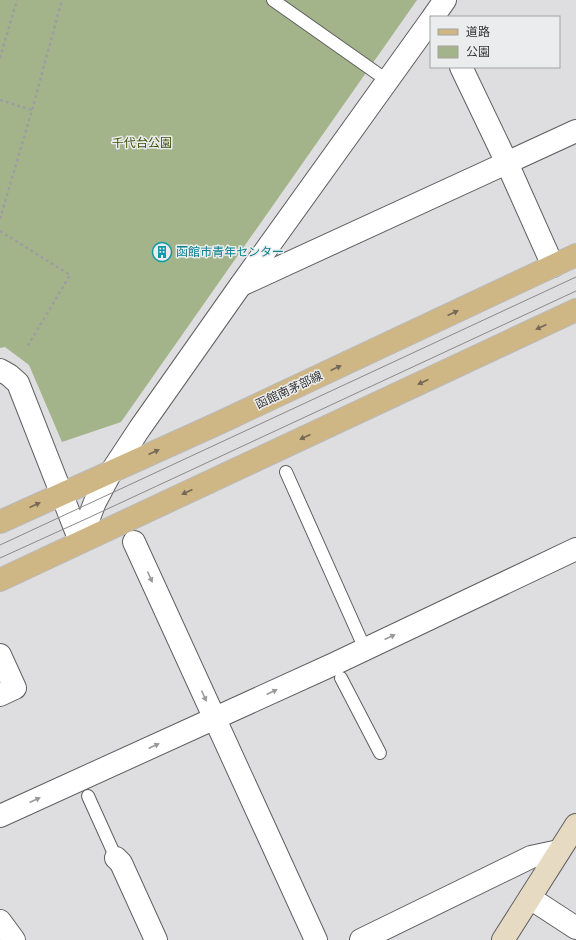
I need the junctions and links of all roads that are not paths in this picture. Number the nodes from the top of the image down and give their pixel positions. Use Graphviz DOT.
graph roads {
  1 [pos="273,0"];
  2 [pos="430,22"];
  3 [pos="461,68"];
  4 [pos="388,81"];
  5 [pos="576,131"];
  6 [pos="507,163"];
  7 [pos="576,255"];
  8 [pos="553,266"];
  9 [pos="240,286"];
  10 [pos="576,310"];
  11 [pos="0,370"];
  12 [pos="111,472"];
  13 [pos="286,472"];
  14 [pos="61,494"];
  15 [pos="0,522"];
  16 [pos="80,542"];
  17 [pos="134,542"];
  18 [pos="576,549"];
  19 [pos="0,580"];
  20 [pos="366,649"];
  21 [pos="0,655"];
  22 [pos="341,678"];
  23 [pos="0,695"];
  24 [pos="214,718"];
  25 [pos="380,753"];
  26 [pos="88,796"];
  27 [pos="0,816"];
  28 [pos="576,825"];
  29 [pos="559,851"];
  30 [pos="116,858"];
  31 [pos="530,898"];
  32 [pos="0,921"];
  33 [pos="576,928"];
  34 [pos="14,940"];
  35 [pos="156,940"];
  36 [pos="316,940"];
  37 [pos="361,940"];
  38 [pos="503,940"];
  1 -- 4 [label="lane"];
  2 -- 4 [label="street"];
  3 -- 6 [label="street"];
  4 -- 9 [label="street"];
  5 -- 6 [label="street"];
  6 -- 8 [label="street"];
  6 -- 9 [label="street"];
  7 -- 8 [label="main road, 函館南茅部線"];
  12 -- 8 [label="main road, 函館南茅部線, one-way"];
  9 -- 12 [label="street"];
  10 -- 16 [label="main road, one-way"];
  11 -- 14 [label="street"];
  12 -- 14 [label="main road, 函館南茅部線"];
  12 -- 16 [label="street"];
  13 -- 20 [label="lane"];
  15 -- 14 [label="main road, 函館南茅部線, one-way"];
  14 -- 16 [label="street"];
  16 -- 19 [label="main road"];
  17 -- 24 [label="street, one-way"];
  20 -- 18 [label="street, one-way"];
  24 -- 20 [label="street, one-way"];
  21 -- 23 [label="street"];
  22 -- 25 [label="lane"];
  27 -- 24 [label="street, one-way"];
  24 -- 36 [label="street"];
  26 -- 30 [label="lane"];
  28 -- 29 [label="street"];
  29 -- 31 [label="street"];
  29 -- 37 [label="street"];
  30 -- 35 [label="street"];
  31 -- 33 [label="street"];
  31 -- 38 [label="street"];
  32 -- 34 [label="street"];
}
